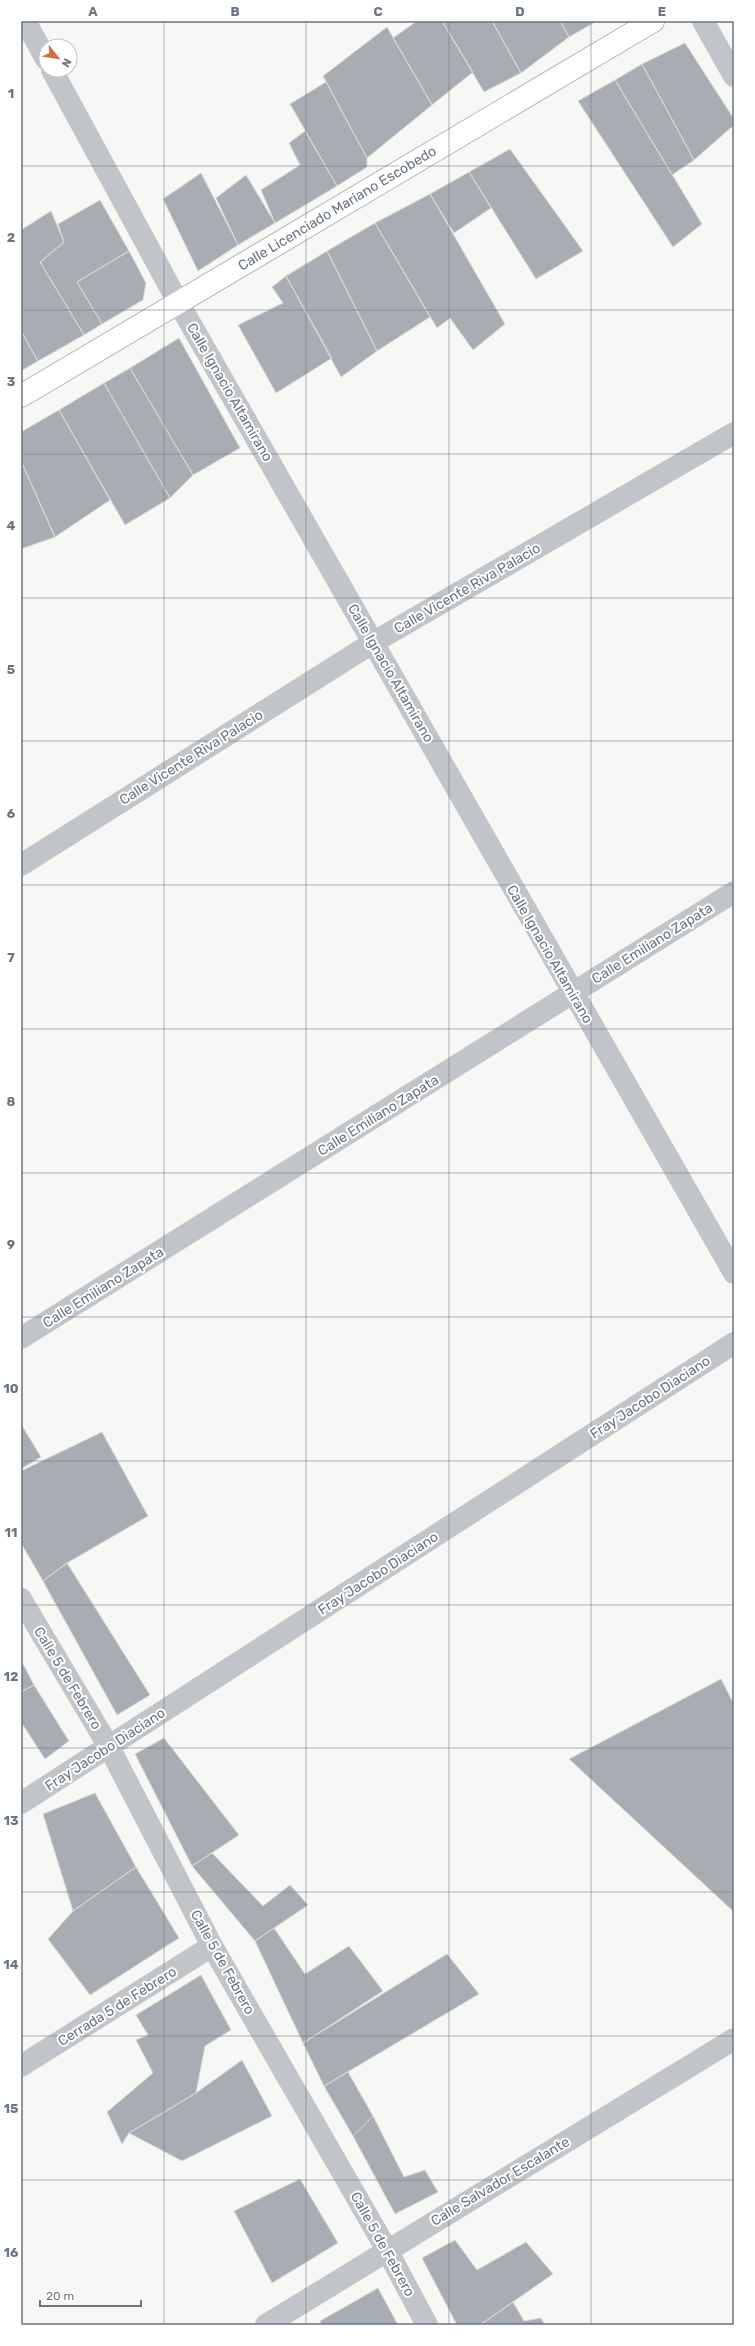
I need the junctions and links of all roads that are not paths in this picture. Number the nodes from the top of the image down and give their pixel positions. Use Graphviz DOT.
graph roads {
  1 [pos="25,21"];
  2 [pos="653,21"];
  3 [pos="703,21"];
  4 [pos="38,45"];
  5 [pos="734,76"];
  6 [pos="56,78"];
  7 [pos="178,302"];
  8 [pos="21,396"];
  9 [pos="734,433"];
  10 [pos="374,642"];
  11 [pos="21,865"];
  12 [pos="734,892"];
  13 [pos="572,994"];
  14 [pos="734,1273"];
  15 [pos="21,1338"];
  16 [pos="734,1343"];
  17 [pos="21,1599"];
  18 [pos="109,1747"];
  19 [pos="21,1803"];
  20 [pos="212,1946"];
  21 [pos="734,2039"];
  22 [pos="21,2066"];
  23 [pos="387,2250"];
  24 [pos="266,2325"];
  25 [pos="427,2325"];
  1 -- 4 [label="street"];
  2 -- 7 [label="main road, Calle Licenciado Mariano Escobedo"];
  3 -- 5 [label="street"];
  6 -- 7 [label="street, Calle Ignacio Altamirano"];
  7 -- 8 [label="main road, Calle Licenciado Mariano Escobedo"];
  7 -- 10 [label="street, Calle Ignacio Altamirano"];
  9 -- 10 [label="street, Calle Vicente Riva Palacio"];
  10 -- 11 [label="street, Calle Vicente Riva Palacio"];
  10 -- 13 [label="street, Calle Ignacio Altamirano"];
  12 -- 13 [label="street, Calle Emiliano Zapata"];
  13 -- 14 [label="street, Calle Ignacio Altamirano"];
  13 -- 15 [label="street, Calle Emiliano Zapata"];
  16 -- 18 [label="street, Fray Jacobo Diaciano"];
  17 -- 18 [label="street, Calle 5 de Febrero"];
  18 -- 19 [label="street, Fray Jacobo Diaciano"];
  18 -- 20 [label="street, Calle 5 de Febrero"];
  20 -- 22 [label="street, Cerrada 5 de Febrero"];
  20 -- 23 [label="street, Calle 5 de Febrero"];
  21 -- 23 [label="street, Calle Salvador Escalante"];
  23 -- 24 [label="street, Calle Salvador Escalante"];
  23 -- 25 [label="street, Calle 5 de Febrero"];
}
